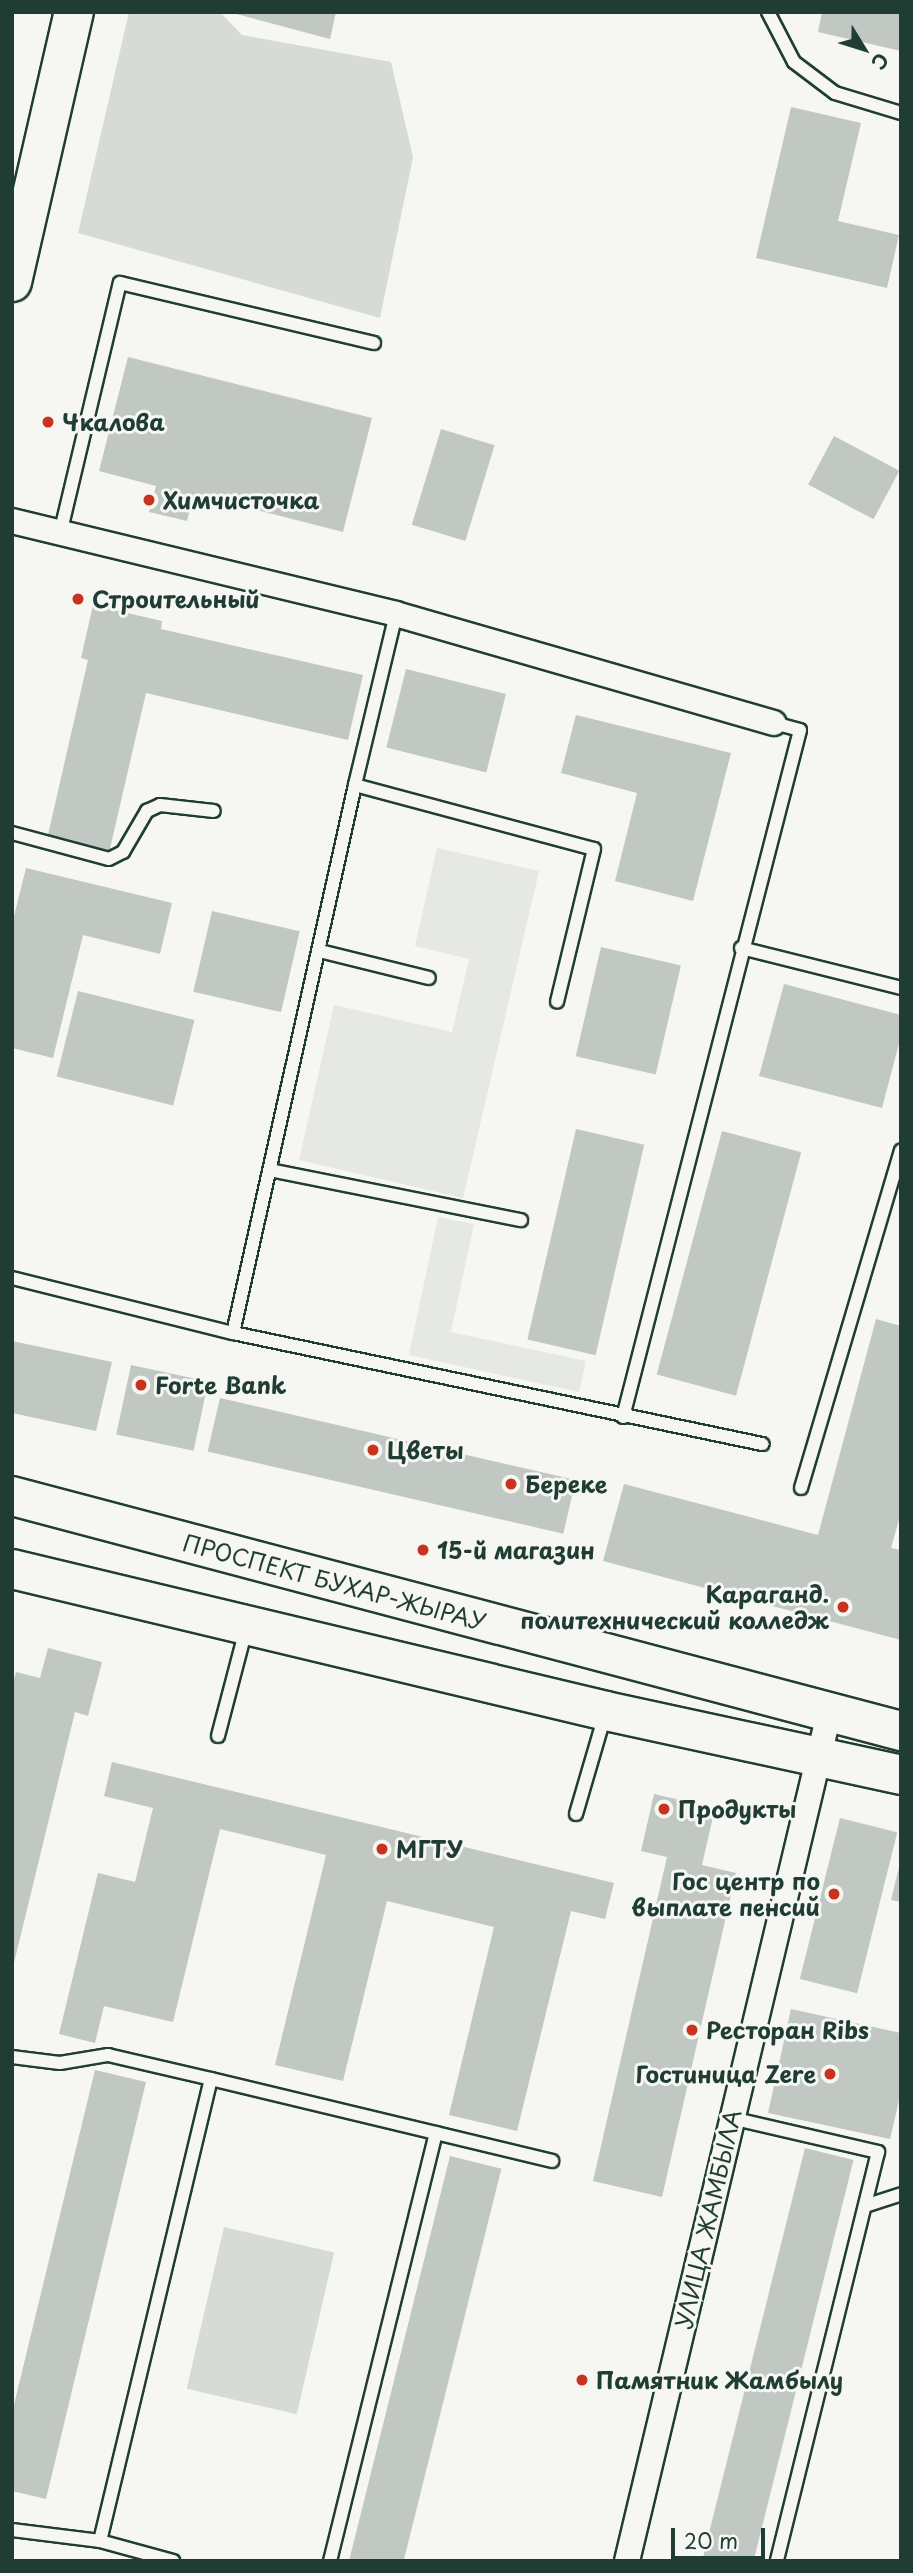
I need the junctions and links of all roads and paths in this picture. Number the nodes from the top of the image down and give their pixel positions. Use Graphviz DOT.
graph roads {
  1 [pos="74,12"];
  2 [pos="768,12"];
  3 [pos="901,113"];
  4 [pos="12,282"];
  5 [pos="374,344"];
  6 [pos="12,521"];
  7 [pos="60,534"];
  8 [pos="396,614"];
  9 [pos="774,723"];
  10 [pos="355,785"];
  11 [pos="214,811"];
  12 [pos="12,833"];
  13 [pos="741,948"];
  14 [pos="320,950"];
  15 [pos="429,978"];
  16 [pos="901,988"];
  17 [pos="556,1002"];
  18 [pos="901,1150"];
  19 [pos="270,1170"];
  20 [pos="521,1220"];
  21 [pos="12,1278"];
  22 [pos="233,1333"];
  23 [pos="623,1416"];
  24 [pos="762,1444"];
  25 [pos="800,1488"];
  26 [pos="12,1496"];
  27 [pos="12,1569"];
  28 [pos="247,1625"];
  29 [pos="606,1711"];
  30 [pos="830,1714"];
  31 [pos="901,1731"];
  32 [pos="218,1736"];
  33 [pos="818,1755"];
  34 [pos="901,1775"];
  35 [pos="576,1814"];
  36 [pos="12,2057"];
  37 [pos="211,2079"];
  38 [pos="732,2118"];
  39 [pos="436,2133"];
  40 [pos="552,2161"];
  41 [pos="901,2194"];
  42 [pos="865,2206"];
  43 [pos="12,2530"];
  44 [pos="100,2541"];
  45 [pos="173,2561"];
  46 [pos="330,2561"];
  47 [pos="627,2561"];
  48 [pos="778,2561"];
  1 -- 4 [label="main road"];
  2 -- 3 [label="lane"];
  5 -- 7 [label="lane"];
  6 -- 7 [label="street"];
  7 -- 8 [label="street"];
  8 -- 9 [label="street"];
  8 -- 10 [label="lane"];
  9 -- 13 [label="lane"];
  10 -- 14 [label="lane"];
  10 -- 17 [label="lane"];
  11 -- 12 [label="lane"];
  13 -- 16 [label="lane"];
  13 -- 23 [label="lane"];
  14 -- 15 [label="lane"];
  14 -- 19 [label="lane"];
  18 -- 25 [label="lane"];
  19 -- 20 [label="lane"];
  19 -- 22 [label="lane"];
  21 -- 22 [label="lane"];
  22 -- 23 [label="lane"];
  23 -- 24 [label="lane"];
  26 -- 30 [label="main road, ПРОСПЕКТ БУХАР-ЖЫРАУ"];
  27 -- 28 [label="main road"];
  28 -- 29 [label="main road"];
  28 -- 32 [label="lane"];
  29 -- 33 [label="main road"];
  29 -- 35 [label="lane"];
  30 -- 31 [label="main road, ПРОСПЕКТ БУХАР-ЖЫРАУ"];
  30 -- 33 [label="street, УЛИЦА ЖАМБЫЛА"];
  33 -- 34 [label="main road"];
  33 -- 38 [label="street, УЛИЦА ЖАМБЫЛА"];
  36 -- 37 [label="lane"];
  37 -- 39 [label="lane"];
  37 -- 44 [label="lane"];
  38 -- 42 [label="lane"];
  38 -- 47 [label="street, УЛИЦА ЖАМБЫЛА"];
  39 -- 40 [label="lane"];
  39 -- 46 [label="lane"];
  41 -- 42 [label="lane"];
  42 -- 48 [label="lane"];
  43 -- 44 [label="lane"];
  44 -- 45 [label="lane"];
}
